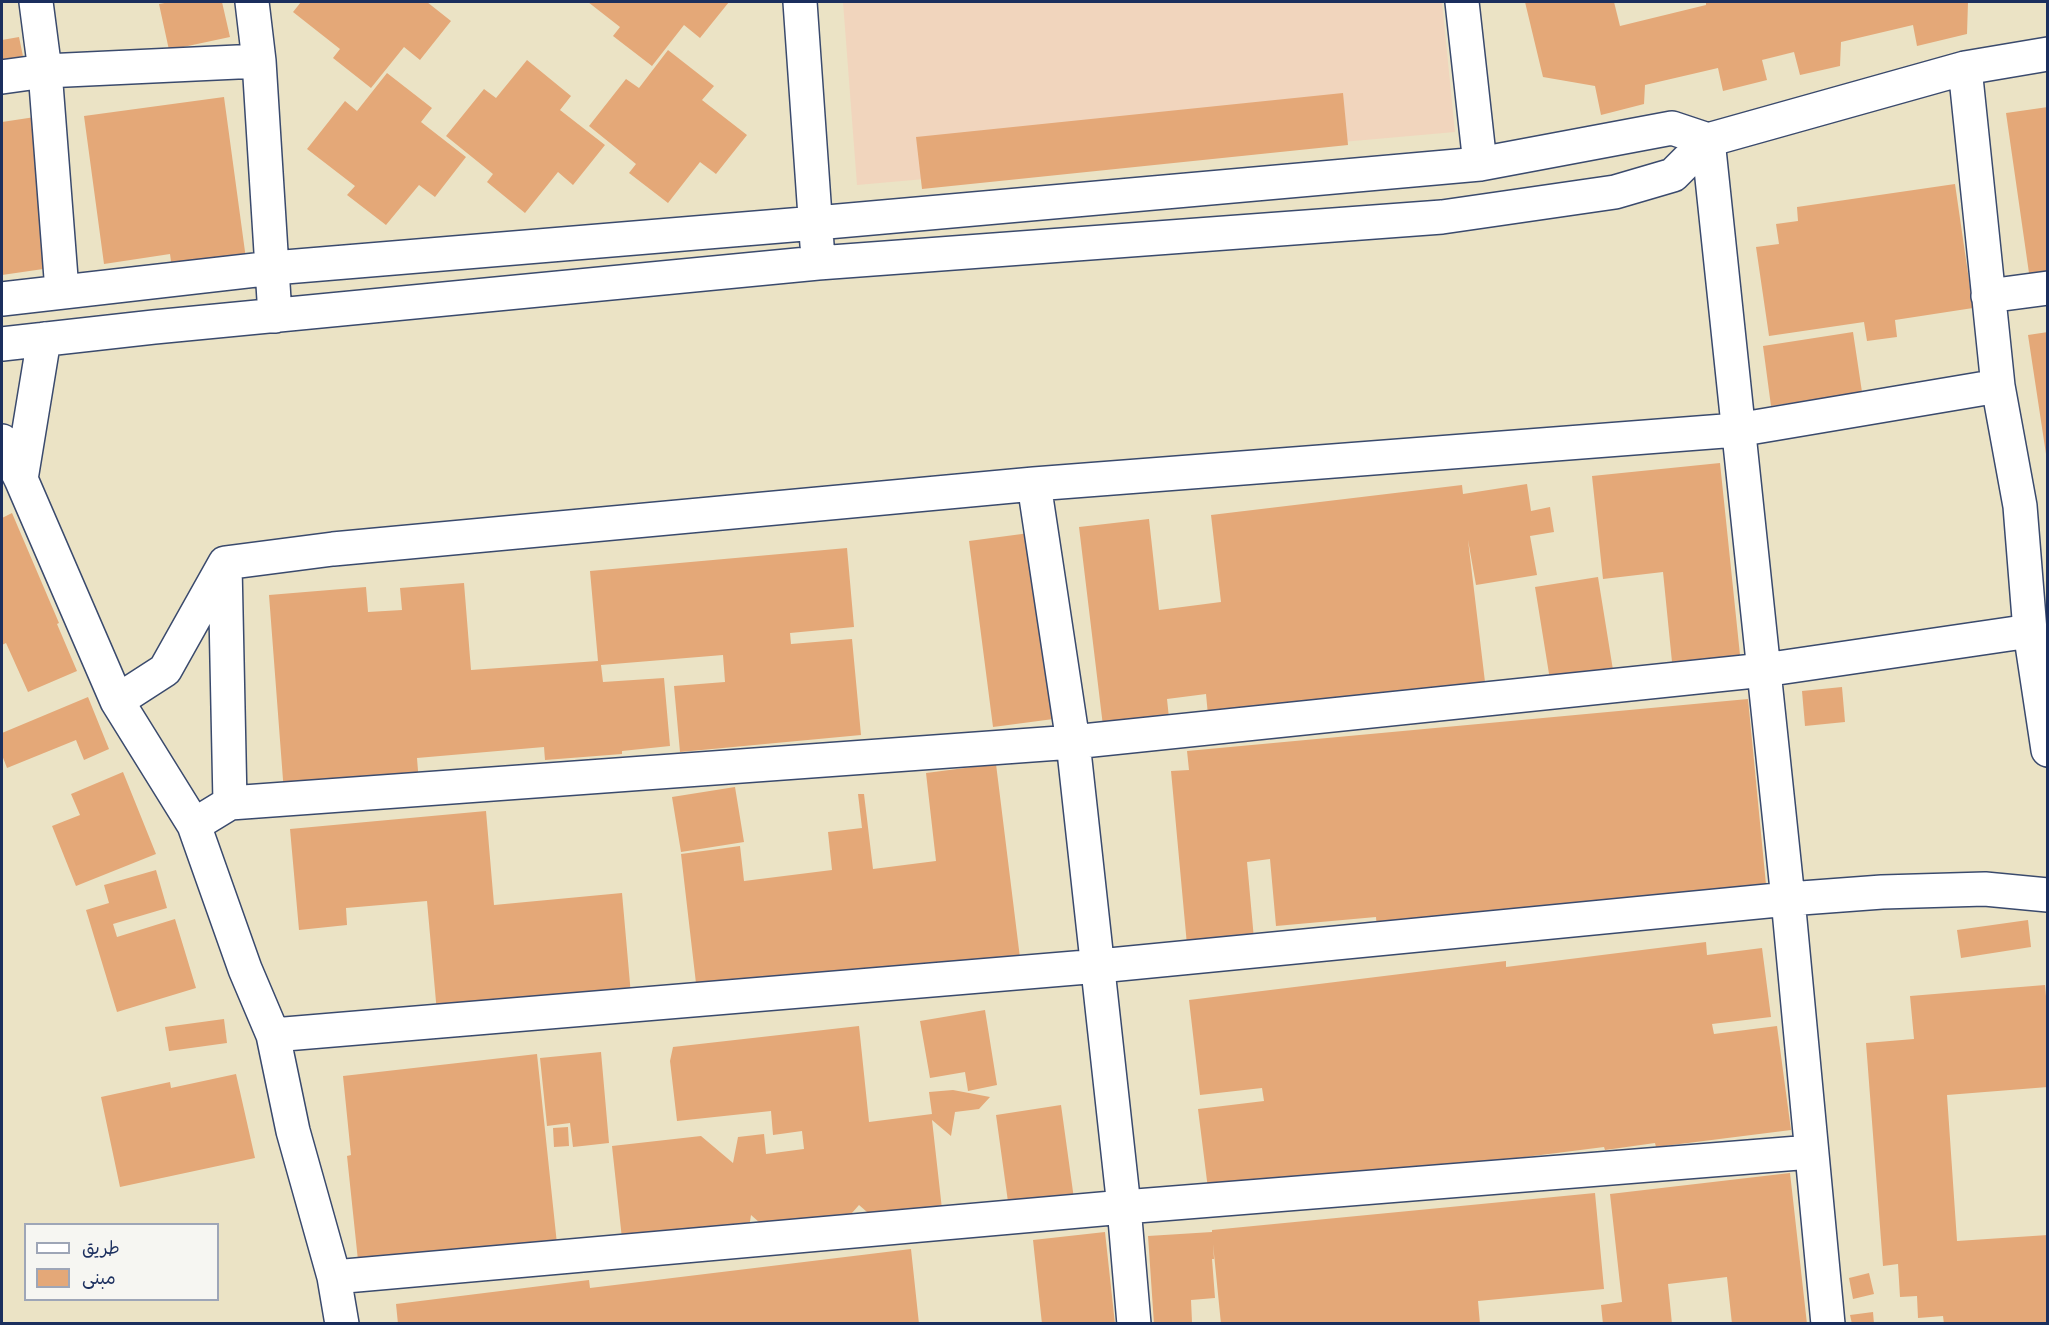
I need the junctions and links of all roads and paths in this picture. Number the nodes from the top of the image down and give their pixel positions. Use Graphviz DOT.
graph roads {
  1 [pos="36,2"];
  2 [pos="252,2"];
  3 [pos="800,2"];
  4 [pos="1462,2"];
  5 [pos="2048,54"];
  6 [pos="259,61"];
  7 [pos="1965,68"];
  8 [pos="45,71"];
  9 [pos="2,77"];
  10 [pos="1708,140"];
  11 [pos="1480,164"];
  12 [pos="816,223"];
  13 [pos="818,263"];
  14 [pos="273,268"];
  15 [pos="2048,288"];
  16 [pos="62,291"];
  17 [pos="1988,296"];
  18 [pos="2,299"];
  19 [pos="275,316"];
  20 [pos="44,339"];
  21 [pos="2,344"];
  22 [pos="1998,386"];
  23 [pos="1737,430"];
  24 [pos="2,441"];
  25 [pos="21,479"];
  26 [pos="1034,483"];
  27 [pos="2034,504"];
  28 [pos="225,563"];
  29 [pos="2031,631"];
  30 [pos="1764,670"];
  31 [pos="117,701"];
  32 [pos="2045,710"];
  33 [pos="1073,742"];
  34 [pos="2048,750"];
  35 [pos="230,803"];
  36 [pos="194,825"];
  37 [pos="2048,894"];
  38 [pos="1788,899"];
  39 [pos="1099,966"];
  40 [pos="273,1035"];
  41 [pos="1811,1152"];
  42 [pos="1124,1207"];
  43 [pos="334,1277"];
  44 [pos="342,1323"];
  45 [pos="1134,1323"];
  46 [pos="1828,1323"];
  1 -- 8 [label="street"];
  2 -- 6 [label="street"];
  3 -- 12 [label="street"];
  4 -- 11 [label="street"];
  5 -- 7 [label="street"];
  6 -- 8 [label="street"];
  6 -- 14 [label="street"];
  7 -- 10 [label="street"];
  7 -- 17 [label="street"];
  8 -- 9 [label="street"];
  8 -- 16 [label="street"];
  10 -- 11 [label="street"];
  10 -- 13 [label="street"];
  10 -- 23 [label="street"];
  11 -- 12 [label="street"];
  12 -- 13 [label="street"];
  12 -- 14 [label="street"];
  13 -- 19 [label="street"];
  14 -- 16 [label="street"];
  14 -- 19 [label="street"];
  15 -- 17 [label="street"];
  16 -- 18 [label="street"];
  17 -- 22 [label="street"];
  19 -- 20 [label="street"];
  20 -- 21 [label="street"];
  20 -- 25 [label="street"];
  22 -- 23 [label="street"];
  22 -- 27 [label="street"];
  23 -- 26 [label="street"];
  23 -- 30 [label="street"];
  24 -- 25 [label="street"];
  25 -- 31 [label="street"];
  26 -- 28 [label="street"];
  26 -- 33 [label="street"];
  27 -- 29 [label="street"];
  28 -- 31 [label="street"];
  28 -- 35 [label="street"];
  29 -- 30 [label="street"];
  29 -- 32 [label="street"];
  30 -- 33 [label="street"];
  30 -- 38 [label="street"];
  31 -- 36 [label="street"];
  32 -- 34 [label="street"];
  33 -- 35 [label="street"];
  33 -- 39 [label="street"];
  35 -- 36 [label="street"];
  36 -- 40 [label="street"];
  37 -- 38 [label="street"];
  38 -- 39 [label="street"];
  38 -- 41 [label="street"];
  39 -- 40 [label="street"];
  39 -- 42 [label="street"];
  40 -- 43 [label="street"];
  41 -- 42 [label="street"];
  41 -- 46 [label="street"];
  42 -- 43 [label="street"];
  42 -- 45 [label="street"];
  43 -- 44 [label="street"];
}
